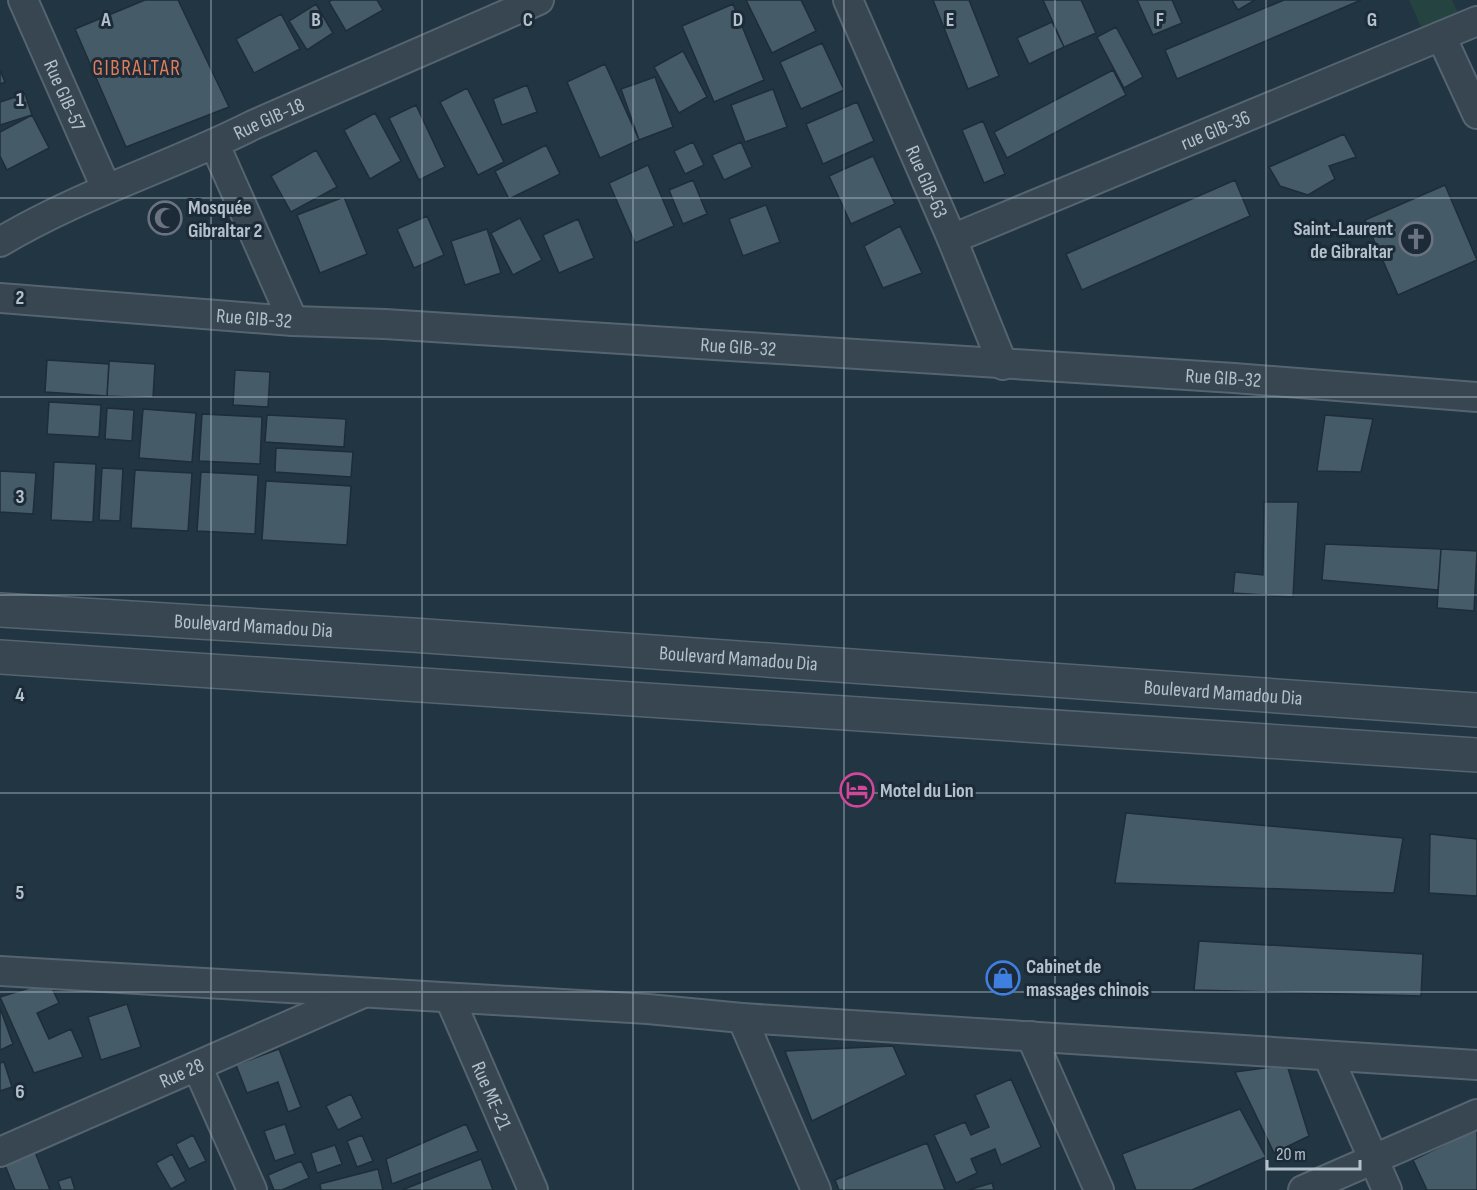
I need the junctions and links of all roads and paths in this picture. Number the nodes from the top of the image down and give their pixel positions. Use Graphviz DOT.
graph roads {
  1 [pos="539,0"];
  2 [pos="848,0"];
  3 [pos="33,3"];
  4 [pos="1477,21"];
  5 [pos="1441,36"];
  6 [pos="1477,114"];
  7 [pos="215,145"];
  8 [pos="106,188"];
  9 [pos="952,239"];
  10 [pos="0,242"];
  11 [pos="0,298"];
  12 [pos="293,321"];
  13 [pos="1003,365"];
  14 [pos="1477,397"];
  15 [pos="0,610"];
  16 [pos="0,657"];
  17 [pos="1477,710"];
  18 [pos="1477,755"];
  19 [pos="0,971"];
  20 [pos="364,992"];
  21 [pos="450,999"];
  22 [pos="742,1018"];
  23 [pos="1031,1036"];
  24 [pos="1328,1056"];
  25 [pos="1477,1065"];
  26 [pos="197,1066"];
  27 [pos="1477,1114"];
  28 [pos="0,1152"];
  29 [pos="1373,1159"];
  30 [pos="252,1190"];
  31 [pos="533,1190"];
  32 [pos="816,1190"];
  33 [pos="1099,1190"];
  34 [pos="1303,1190"];
  35 [pos="1387,1190"];
  1 -- 7 [label="street, Rue GIB-18"];
  2 -- 9 [label="street, Rue GIB-63"];
  3 -- 8 [label="street, Rue GIB-57"];
  4 -- 5 [label="street, rue GIB-36"];
  5 -- 6 [label="street"];
  5 -- 9 [label="street, rue GIB-36"];
  7 -- 8 [label="street, Rue GIB-18"];
  7 -- 12 [label="street"];
  8 -- 10 [label="street, Rue GIB-18"];
  9 -- 13 [label="street, Rue GIB-63"];
  11 -- 12 [label="street, Rue GIB-32"];
  12 -- 13 [label="street, Rue GIB-32"];
  13 -- 14 [label="street, Rue GIB-32"];
  15 -- 17 [label="street, Boulevard Mamadou Dia"];
  16 -- 18 [label="street"];
  19 -- 20 [label="street"];
  20 -- 21 [label="street"];
  20 -- 26 [label="street, Rue 28"];
  21 -- 22 [label="street"];
  21 -- 31 [label="street, Rue ME-21"];
  22 -- 23 [label="street"];
  22 -- 32 [label="street"];
  23 -- 24 [label="street"];
  23 -- 33 [label="street"];
  24 -- 25 [label="street"];
  24 -- 29 [label="street"];
  26 -- 28 [label="street, Rue 28"];
  26 -- 30 [label="street"];
  27 -- 29 [label="street"];
  29 -- 34 [label="street"];
  29 -- 35 [label="street"];
}
